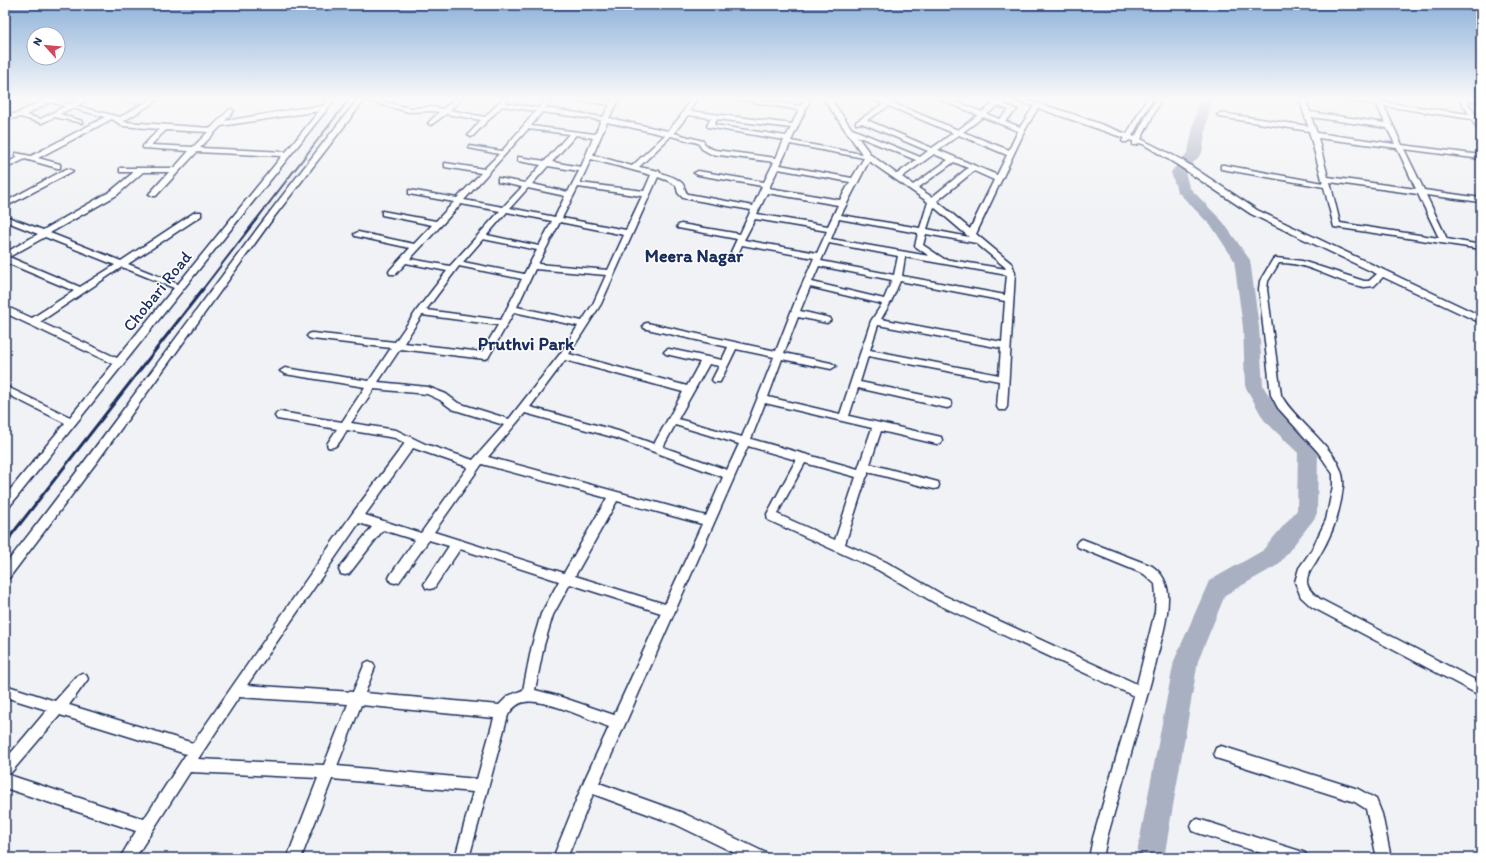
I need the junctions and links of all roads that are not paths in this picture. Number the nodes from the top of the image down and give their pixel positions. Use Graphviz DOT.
graph roads {
  1 [pos="71,138"];
  2 [pos="154,138"];
  3 [pos="207,138"];
  4 [pos="301,138"];
  5 [pos="331,138"];
  6 [pos="516,138"];
  7 [pos="569,138"];
  8 [pos="596,138"];
  9 [pos="665,138"];
  10 [pos="690,138"];
  11 [pos="774,138"];
  12 [pos="789,138"];
  13 [pos="854,138"];
  14 [pos="868,138"];
  15 [pos="903,138"];
  16 [pos="949,138"];
  17 [pos="973,138"];
  18 [pos="1018,138"];
  19 [pos="1138,138"];
  20 [pos="1315,138"];
  21 [pos="1352,138"];
  22 [pos="1396,138"];
  23 [pos="1127,139"];
  24 [pos="788,141"];
  25 [pos="1136,142"];
  26 [pos="1399,146"];
  27 [pos="471,147"];
  28 [pos="196,150"];
  29 [pos="932,151"];
  30 [pos="504,153"];
  31 [pos="288,154"];
  32 [pos="1011,154"];
  33 [pos="589,156"];
  34 [pos="868,157"];
  35 [pos="1481,157"];
  36 [pos="521,159"];
  37 [pos="31,160"];
  38 [pos="921,160"];
  39 [pos="953,160"];
  40 [pos="547,163"];
  41 [pos="778,164"];
  42 [pos="448,165"];
  43 [pos="57,166"];
  44 [pos="5,167"];
  45 [pos="635,167"];
  46 [pos="972,168"];
  47 [pos="1224,168"];
  48 [pos="123,170"];
  49 [pos="141,170"];
  50 [pos="176,170"];
  51 [pos="583,170"];
  52 [pos="69,171"];
  53 [pos="486,172"];
  54 [pos="698,173"];
  55 [pos="656,174"];
  56 [pos="898,176"];
  57 [pos="999,179"];
  58 [pos="501,180"];
  59 [pos="853,180"];
  60 [pos="1327,183"];
  61 [pos="576,184"];
  62 [pos="526,186"];
  63 [pos="766,187"];
  64 [pos="914,188"];
  65 [pos="412,192"];
  66 [pos="1421,192"];
  67 [pos="153,194"];
  68 [pos="648,194"];
  69 [pos="570,195"];
  70 [pos="1227,198"];
  71 [pos="1481,200"];
  72 [pos="458,201"];
  73 [pos="932,201"];
  74 [pos="842,204"];
  75 [pos="5,205"];
  76 [pos="504,209"];
  77 [pos="385,213"];
  78 [pos="754,213"];
  79 [pos="198,214"];
  80 [pos="836,216"];
  81 [pos="5,218"];
  82 [pos="558,220"];
  83 [pos="437,224"];
  84 [pos="681,226"];
  85 [pos="831,229"];
  86 [pos="922,232"];
  87 [pos="629,233"];
  88 [pos="43,234"];
  89 [pos="358,234"];
  90 [pos="972,234"];
  91 [pos="481,236"];
  92 [pos="741,240"];
  93 [pos="826,240"];
  94 [pos="1444,241"];
  95 [pos="981,242"];
  96 [pos="415,247"];
  97 [pos="1481,247"];
  98 [pos="542,249"];
  99 [pos="735,252"];
  100 [pos="902,254"];
  101 [pos="5,256"];
  102 [pos="5,259"];
  103 [pos="817,259"];
  104 [pos="404,260"];
  105 [pos="942,261"];
  106 [pos="121,265"];
  107 [pos="455,266"];
  108 [pos="533,266"];
  109 [pos="393,272"];
  110 [pos="611,273"];
  111 [pos="1011,273"];
  112 [pos="1379,276"];
  113 [pos="527,277"];
  114 [pos="897,279"];
  115 [pos="807,284"];
  116 [pos="179,287"];
  117 [pos="81,291"];
  118 [pos="1009,299"];
  119 [pos="887,302"];
  120 [pos="5,309"];
  121 [pos="512,309"];
  122 [pos="420,312"];
  123 [pos="795,313"];
  124 [pos="827,320"];
  125 [pos="1481,320"];
  126 [pos="875,321"];
  127 [pos="33,322"];
  128 [pos="504,323"];
  129 [pos="584,324"];
  130 [pos="1481,325"];
  131 [pos="647,326"];
  132 [pos="312,336"];
  133 [pos="733,345"];
  134 [pos="398,346"];
  135 [pos="1006,346"];
  136 [pos="668,352"];
  137 [pos="864,352"];
  138 [pos="780,355"];
  139 [pos="564,356"];
  140 [pos="706,360"];
  141 [pos="119,363"];
  142 [pos="725,364"];
  143 [pos="831,366"];
  144 [pos="285,371"];
  145 [pos="1004,379"];
  146 [pos="717,380"];
  147 [pos="854,384"];
  148 [pos="372,385"];
  149 [pos="5,389"];
  150 [pos="690,390"];
  151 [pos="762,399"];
  152 [pos="946,404"];
  153 [pos="1002,407"];
  154 [pos="523,408"];
  155 [pos="280,416"];
  156 [pos="843,419"];
  157 [pos="673,421"];
  158 [pos="71,422"];
  159 [pos="511,423"];
  160 [pos="344,426"];
  161 [pos="877,427"];
  162 [pos="937,440"];
  163 [pos="745,442"];
  164 [pos="411,443"];
  165 [pos="332,444"];
  166 [pos="657,448"];
  167 [pos="802,459"];
  168 [pos="478,462"];
  169 [pos="864,471"];
  170 [pos="729,475"];
  171 [pos="934,485"];
  172 [pos="614,496"];
  173 [pos="5,504"];
  174 [pos="356,517"];
  175 [pos="708,521"];
  176 [pos="380,525"];
  177 [pos="425,536"];
  178 [pos="457,544"];
  179 [pos="1082,544"];
  180 [pos="839,546"];
  181 [pos="345,570"];
  182 [pos="5,574"];
  183 [pos="395,578"];
  184 [pos="568,579"];
  185 [pos="430,584"];
  186 [pos="668,610"];
  187 [pos="369,666"];
  188 [pos="82,679"];
  189 [pos="1481,690"];
  190 [pos="5,691"];
  191 [pos="236,691"];
  192 [pos="1142,693"];
  193 [pos="528,695"];
  194 [pos="357,698"];
  195 [pos="58,708"];
  196 [pos="502,712"];
  197 [pos="617,723"];
  198 [pos="196,751"];
  199 [pos="1221,753"];
  200 [pos="186,766"];
  201 [pos="5,770"];
  202 [pos="328,772"];
  203 [pos="5,781"];
  204 [pos="481,786"];
  205 [pos="589,786"];
  206 [pos="147,826"];
  207 [pos="1198,826"];
  208 [pos="127,858"];
  209 [pos="297,858"];
  210 [pos="462,858"];
  211 [pos="560,858"];
  212 [pos="761,858"];
  213 [pos="1096,858"];
  214 [pos="1300,858"];
  215 [pos="1384,858"];
  1 -- 37 [label="street"];
  2 -- 28 [label="street"];
  3 -- 28 [label="street"];
  4 -- 31 [label="street, Chobari Road"];
  5 -- 182 [label="street"];
  6 -- 30 [label="street"];
  7 -- 40 [label="street"];
  8 -- 33 [label="street"];
  9 -- 45 [label="street"];
  10 -- 41 [label="street"];
  11 -- 24 [label="street"];
  12 -- 24 [label="street"];
  13 -- 34 [label="street"];
  14 -- 38 [label="street"];
  15 -- 29 [label="street"];
  16 -- 29 [label="street"];
  17 -- 32 [label="street"];
  18 -- 32 [label="street"];
  19 -- 25 [label="street"];
  20 -- 60 [label="street"];
  21 -- 26 [label="street"];
  22 -- 26 [label="street"];
  23 -- 25 [label="street"];
  24 -- 34 [label="street"];
  24 -- 41 [label="street"];
  25 -- 70 [label="street"];
  26 -- 35 [label="street"];
  26 -- 66 [label="street"];
  27 -- 30 [label="street"];
  28 -- 31 [label="street"];
  28 -- 50 [label="street"];
  29 -- 38 [label="street"];
  29 -- 39 [label="street"];
  30 -- 53 [label="street"];
  31 -- 116 [label="street, Chobari Road"];
  32 -- 57 [label="street"];
  33 -- 45 [label="street"];
  33 -- 51 [label="street"];
  34 -- 56 [label="street"];
  34 -- 59 [label="street"];
  36 -- 40 [label="street"];
  37 -- 43 [label="street"];
  37 -- 44 [label="street"];
  38 -- 56 [label="street"];
  39 -- 46 [label="street"];
  39 -- 64 [label="street"];
  40 -- 51 [label="street"];
  40 -- 62 [label="street"];
  41 -- 59 [label="street"];
  41 -- 63 [label="street"];
  42 -- 53 [label="street"];
  45 -- 55 [label="street"];
  46 -- 57 [label="street"];
  46 -- 73 [label="street"];
  47 -- 60 [label="street"];
  48 -- 49 [label="street"];
  49 -- 50 [label="street"];
  49 -- 88 [label="street"];
  50 -- 67 [label="street"];
  51 -- 61 [label="street"];
  52 -- 75 [label="street"];
  53 -- 72 [label="street"];
  54 -- 63 [label="street"];
  55 -- 68 [label="street"];
  55 -- 78 [label="street"];
  56 -- 64 [label="street"];
  57 -- 90 [label="street"];
  58 -- 62 [label="street"];
  59 -- 74 [label="street"];
  60 -- 66 [label="street"];
  60 -- 94 [label="street"];
  61 -- 68 [label="street"];
  61 -- 69 [label="street"];
  62 -- 69 [label="street"];
  62 -- 76 [label="street"];
  63 -- 74 [label="street"];
  63 -- 78 [label="street"];
  64 -- 73 [label="street"];
  65 -- 72 [label="street"];
  66 -- 71 [label="street"];
  66 -- 94 [label="street"];
  68 -- 87 [label="street"];
  69 -- 82 [label="street"];
  70 -- 112 [label="street"];
  70 -- 125 [label="street"];
  72 -- 76 [label="street"];
  72 -- 83 [label="street"];
  73 -- 86 [label="street"];
  73 -- 90 [label="street"];
  74 -- 80 [label="street"];
  76 -- 82 [label="street"];
  76 -- 91 [label="street"];
  77 -- 83 [label="street"];
  78 -- 85 [label="street"];
  78 -- 92 [label="street"];
  79 -- 106 [label="street"];
  80 -- 85 [label="street"];
  80 -- 86 [label="street"];
  81 -- 88 [label="street"];
  82 -- 87 [label="street"];
  82 -- 98 [label="street"];
  83 -- 96 [label="street"];
  84 -- 92 [label="street"];
  85 -- 93 [label="street"];
  86 -- 95 [label="street"];
  86 -- 105 [label="street"];
  87 -- 110 [label="street"];
  88 -- 101 [label="street"];
  88 -- 106 [label="street"];
  89 -- 96 [label="street"];
  90 -- 95 [label="street"];
  91 -- 98 [label="street"];
  91 -- 107 [label="street"];
  92 -- 99 [label="street"];
  92 -- 103 [label="street"];
  93 -- 100 [label="street"];
  93 -- 103 [label="street"];
  94 -- 97 [label="street"];
  95 -- 111 [label="street"];
  96 -- 104 [label="street"];
  98 -- 108 [label="street"];
  100 -- 105 [label="street"];
  100 -- 114 [label="street"];
  102 -- 117 [label="street"];
  103 -- 114 [label="street"];
  103 -- 115 [label="street"];
  104 -- 107 [label="street"];
  104 -- 109 [label="street"];
  105 -- 111 [label="street"];
  106 -- 116 [label="street"];
  106 -- 117 [label="street"];
  107 -- 113 [label="street"];
  107 -- 122 [label="street"];
  108 -- 110 [label="street"];
  108 -- 113 [label="street"];
  110 -- 129 [label="street"];
  111 -- 118 [label="street"];
  112 -- 130 [label="street"];
  112 -- 189 [label="street"];
  113 -- 121 [label="street"];
  114 -- 118 [label="street"];
  114 -- 119 [label="street"];
  115 -- 119 [label="street"];
  115 -- 123 [label="street"];
  116 -- 141 [label="street, Chobari Road"];
  117 -- 127 [label="street"];
  118 -- 135 [label="street"];
  119 -- 126 [label="street"];
  120 -- 127 [label="street"];
  121 -- 128 [label="street"];
  121 -- 129 [label="street"];
  122 -- 128 [label="street"];
  122 -- 134 [label="street"];
  123 -- 124 [label="street"];
  123 -- 138 [label="street"];
  126 -- 135 [label="street"];
  126 -- 137 [label="street"];
  127 -- 141 [label="street"];
  128 -- 134 [label="street"];
  129 -- 139 [label="street"];
  131 -- 133 [label="street"];
  132 -- 134 [label="street"];
  133 -- 138 [label="street"];
  133 -- 142 [label="street"];
  134 -- 148 [label="street"];
  135 -- 145 [label="street"];
  136 -- 140 [label="street"];
  137 -- 145 [label="street"];
  137 -- 147 [label="street"];
  138 -- 143 [label="street"];
  138 -- 151 [label="street"];
  139 -- 150 [label="street"];
  139 -- 154 [label="street"];
  140 -- 142 [label="street"];
  140 -- 150 [label="street"];
  141 -- 158 [label="street, Chobari Road"];
  142 -- 146 [label="street"];
  144 -- 148 [label="street"];
  145 -- 153 [label="street"];
  147 -- 152 [label="street"];
  147 -- 156 [label="street"];
  148 -- 159 [label="street"];
  148 -- 160 [label="street"];
  149 -- 158 [label="street"];
  150 -- 157 [label="street"];
  151 -- 156 [label="street"];
  151 -- 163 [label="street"];
  154 -- 159 [label="street"];
  154 -- 166 [label="street"];
  155 -- 160 [label="street"];
  156 -- 161 [label="street"];
  157 -- 163 [label="street"];
  157 -- 166 [label="street"];
  158 -- 173 [label="street, Chobari Road"];
  159 -- 168 [label="street"];
  160 -- 164 [label="street"];
  160 -- 165 [label="street"];
  161 -- 162 [label="street"];
  161 -- 169 [label="street"];
  163 -- 167 [label="street"];
  163 -- 170 [label="street"];
  164 -- 168 [label="street"];
  164 -- 174 [label="street"];
  166 -- 170 [label="street"];
  167 -- 169 [label="street"];
  167 -- 180 [label="street"];
  168 -- 172 [label="street"];
  168 -- 177 [label="street"];
  169 -- 171 [label="street"];
  169 -- 180 [label="street"];
  170 -- 175 [label="street"];
  172 -- 175 [label="street"];
  172 -- 184 [label="street"];
  174 -- 176 [label="street"];
  174 -- 191 [label="street"];
  175 -- 186 [label="street"];
  176 -- 177 [label="street"];
  176 -- 181 [label="street"];
  177 -- 178 [label="street"];
  177 -- 183 [label="street"];
  178 -- 184 [label="street"];
  178 -- 185 [label="street"];
  179 -- 192 [label="street"];
  180 -- 192 [label="street"];
  184 -- 186 [label="street"];
  184 -- 193 [label="street"];
  186 -- 197 [label="street"];
  187 -- 194 [label="street"];
  188 -- 195 [label="street"];
  190 -- 195 [label="street"];
  191 -- 194 [label="street"];
  191 -- 198 [label="street"];
  192 -- 213 [label="street"];
  193 -- 196 [label="street"];
  193 -- 197 [label="street"];
  194 -- 196 [label="street"];
  194 -- 202 [label="street"];
  195 -- 198 [label="street"];
  195 -- 201 [label="street"];
  196 -- 204 [label="street"];
  197 -- 205 [label="street"];
  198 -- 200 [label="street"];
  199 -- 215 [label="street"];
  200 -- 202 [label="street"];
  200 -- 206 [label="street"];
  202 -- 204 [label="street"];
  202 -- 209 [label="street"];
  203 -- 206 [label="street"];
  204 -- 210 [label="street"];
  205 -- 211 [label="street"];
  205 -- 212 [label="street"];
  206 -- 208 [label="street"];
  207 -- 214 [label="street"];
}
